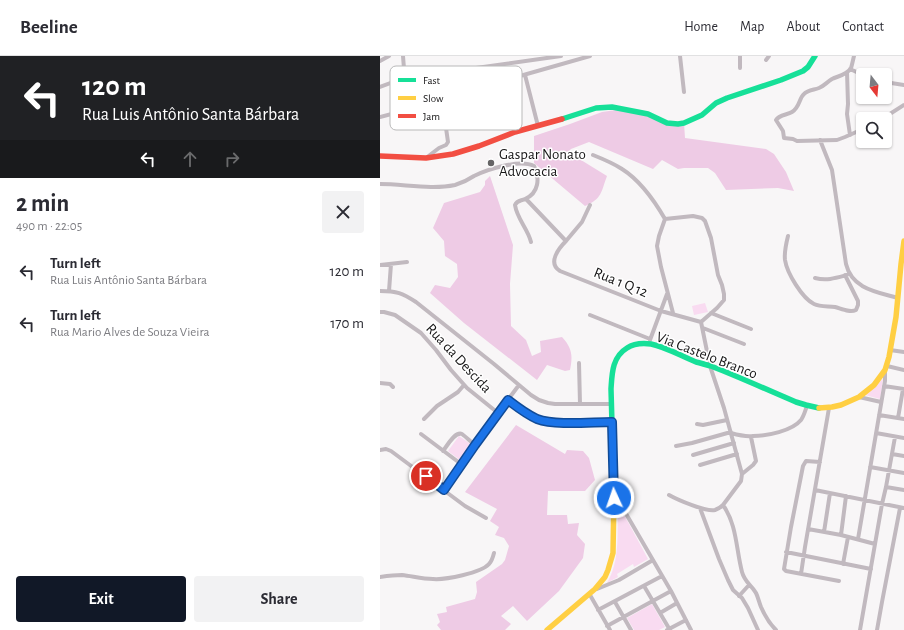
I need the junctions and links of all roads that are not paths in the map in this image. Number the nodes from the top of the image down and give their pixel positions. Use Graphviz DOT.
graph roads {
  1 [pos="389,56"];
  2 [pos="402,56"];
  3 [pos="561,56"];
  4 [pos="590,56"];
  5 [pos="680,56"];
  6 [pos="740,56"];
  7 [pos="815,56"];
  8 [pos="854,56"];
  9 [pos="380,61"];
  10 [pos="403,66"];
  11 [pos="490,66"];
  12 [pos="740,68"];
  13 [pos="849,70"];
  14 [pos="856,72"];
  15 [pos="525,74"];
  16 [pos="522,75"];
  17 [pos="390,83"];
  18 [pos="892,83"];
  19 [pos="904,85"];
  20 [pos="380,87"];
  21 [pos="684,92"];
  22 [pos="904,105"];
  23 [pos="892,113"];
  24 [pos="390,114"];
  25 [pos="380,117"];
  26 [pos="538,126"];
  27 [pos="446,130"];
  28 [pos="515,132"];
  29 [pos="856,133"];
  30 [pos="850,135"];
  31 [pos="820,140"];
  32 [pos="593,155"];
  33 [pos="380,156"];
  34 [pos="426,158"];
  35 [pos="380,184"];
  36 [pos="526,199"];
  37 [pos="590,205"];
  38 [pos="665,219"];
  39 [pos="788,236"];
  40 [pos="566,241"];
  41 [pos="904,241"];
  42 [pos="532,242"];
  43 [pos="903,261"];
  44 [pos="407,262"];
  45 [pos="391,264"];
  46 [pos="380,265"];
  47 [pos="847,275"];
  48 [pos="815,278"];
  49 [pos="380,291"];
  50 [pos="390,291"];
  51 [pos="667,294"];
  52 [pos="898,298"];
  53 [pos="661,311"];
  54 [pos="380,312"];
  55 [pos="673,313"];
  56 [pos="712,313"];
  57 [pos="590,315"];
  58 [pos="701,322"];
  59 [pos="704,328"];
  60 [pos="751,329"];
  61 [pos="650,341"];
  62 [pos="744,344"];
  63 [pos="890,350"];
  64 [pos="904,352"];
  65 [pos="579,363"];
  66 [pos="710,366"];
  67 [pos="886,368"];
  68 [pos="904,370"];
  69 [pos="380,383"];
  70 [pos="464,385"];
  71 [pos="520,385"];
  72 [pos="884,386"];
  73 [pos="393,387"];
  74 [pos="904,389"];
  75 [pos="859,397"];
  76 [pos="508,400"];
  77 [pos="881,402"];
  78 [pos="580,404"];
  79 [pos="611,404"];
  80 [pos="807,406"];
  81 [pos="829,408"];
  82 [pos="498,413"];
  83 [pos="879,415"];
  84 [pos="898,418"];
  85 [pos="424,419"];
  86 [pos="904,419"];
  87 [pos="727,420"];
  88 [pos="612,422"];
  89 [pos="697,424"];
  90 [pos="731,433"];
  91 [pos="876,433"];
  92 [pos="421,434"];
  93 [pos="751,436"];
  94 [pos="895,437"];
  95 [pos="904,438"];
  96 [pos="734,443"];
  97 [pos="475,445"];
  98 [pos="676,446"];
  99 [pos="380,450"];
  100 [pos="443,451"];
  101 [pos="737,454"];
  102 [pos="892,454"];
  103 [pos="693,455"];
  104 [pos="904,456"];
  105 [pos="820,462"];
  106 [pos="461,464"];
  107 [pos="700,465"];
  108 [pos="870,467"];
  109 [pos="889,471"];
  110 [pos="904,473"];
  111 [pos="742,474"];
  112 [pos="886,487"];
  113 [pos="444,490"];
  114 [pos="815,490"];
  115 [pos="904,490"];
  116 [pos="830,493"];
  117 [pos="669,495"];
  118 [pos="846,496"];
  119 [pos="614,498"];
  120 [pos="865,501"];
  121 [pos="882,504"];
  122 [pos="723,505"];
  123 [pos="700,508"];
  124 [pos="902,508"];
  125 [pos="486,518"];
  126 [pos="808,529"];
  127 [pos="824,532"];
  128 [pos="840,535"];
  129 [pos="848,537"];
  130 [pos="858,539"];
  131 [pos="875,544"];
  132 [pos="494,552"];
  133 [pos="786,552"];
  134 [pos="803,555"];
  135 [pos="653,560"];
  136 [pos="843,564"];
  137 [pos="871,569"];
  138 [pos="801,574"];
  139 [pos="662,576"];
  140 [pos="380,577"];
  141 [pos="839,581"];
  142 [pos="644,586"];
  143 [pos="749,586"];
  144 [pos="597,589"];
  145 [pos="670,591"];
  146 [pos="590,595"];
  147 [pos="739,596"];
  148 [pos="653,600"];
  149 [pos="615,602"];
  150 [pos="677,603"];
  151 [pos="598,610"];
  152 [pos="660,613"];
  153 [pos="624,616"];
  154 [pos="686,620"];
  155 [pos="609,628"];
  156 [pos="547,630"];
  157 [pos="631,630"];
  158 [pos="669,630"];
  159 [pos="691,630"];
  160 [pos="758,630"];
  161 [pos="776,630"];
  162 [pos="860,630"];
  163 [pos="877,630"];
  1 -- 9 [label="street"];
  2 -- 10 [label="street"];
  3 -- 11 [label="street"];
  4 -- 15 [label="street"];
  5 -- 21 [label="street"];
  6 -- 12 [label="street"];
  7 -- 26 [label="main road"];
  8 -- 13 [label="street"];
  13 -- 14 [label="street"];
  13 -- 30 [label="street"];
  13 -- 31 [label="street"];
  15 -- 16 [label="street"];
  15 -- 26 [label="street"];
  17 -- 20 [label="street"];
  18 -- 19 [label="street"];
  22 -- 23 [label="street"];
  24 -- 25 [label="street"];
  26 -- 28 [label="main road"];
  27 -- 34 [label="street"];
  28 -- 34 [label="main road"];
  29 -- 30 [label="street"];
  30 -- 31 [label="street"];
  31 -- 47 [label="street"];
  32 -- 38 [label="street"];
  33 -- 34 [label="main road"];
  35 -- 36 [label="street"];
  36 -- 40 [label="street"];
  36 -- 42 [label="street"];
  37 -- 40 [label="street"];
  38 -- 51 [label="street"];
  38 -- 56 [label="street"];
  39 -- 47 [label="street"];
  40 -- 53 [label="street, Rua 1 Q 12"];
  41 -- 43 [label="main road"];
  43 -- 52 [label="main road"];
  44 -- 45 [label="street"];
  45 -- 46 [label="street"];
  45 -- 50 [label="street"];
  47 -- 48 [label="street"];
  47 -- 52 [label="street"];
  49 -- 50 [label="street"];
  50 -- 71 [label="street"];
  51 -- 53 [label="street"];
  51 -- 55 [label="street"];
  52 -- 63 [label="main road"];
  53 -- 55 [label="street, Rua 1 Q 12"];
  53 -- 61 [label="street"];
  54 -- 70 [label="street, Rua da Descida"];
  55 -- 58 [label="street, Rua 1 Q 12"];
  56 -- 58 [label="street"];
  56 -- 60 [label="street"];
  57 -- 61 [label="street"];
  58 -- 59 [label="street"];
  59 -- 62 [label="street"];
  59 -- 66 [label="street"];
  61 -- 66 [label="main road, Via Castelo Branco"];
  61 -- 79 [label="main road, Via Castelo Branco"];
  63 -- 64 [label="street"];
  63 -- 67 [label="main road"];
  65 -- 78 [label="street"];
  66 -- 80 [label="main road, Via Castelo Branco"];
  66 -- 87 [label="street"];
  67 -- 68 [label="street"];
  67 -- 72 [label="street"];
  67 -- 75 [label="main road, Via Castelo Branco"];
  69 -- 73 [label="street"];
  70 -- 82 [label="street, Rua da Descida"];
  70 -- 85 [label="street"];
  71 -- 76 [label="street"];
  71 -- 78 [label="street"];
  72 -- 74 [label="street"];
  72 -- 77 [label="street"];
  74 -- 84 [label="street"];
  75 -- 77 [label="street"];
  75 -- 81 [label="main road, Via Castelo Branco"];
  76 -- 82 [label="street"];
  76 -- 88 [label="street"];
  77 -- 83 [label="street"];
  78 -- 79 [label="street"];
  79 -- 88 [label="main road, Via Castelo Branco"];
  80 -- 81 [label="main road, Via Castelo Branco"];
  80 -- 93 [label="street"];
  81 -- 105 [label="street"];
  82 -- 97 [label="street"];
  83 -- 84 [label="street"];
  83 -- 91 [label="street"];
  84 -- 86 [label="street"];
  87 -- 89 [label="street"];
  87 -- 90 [label="street"];
  88 -- 119 [label="main road, Via Castelo Branco"];
  90 -- 93 [label="street"];
  90 -- 96 [label="street"];
  90 -- 98 [label="street"];
  91 -- 94 [label="street"];
  91 -- 108 [label="street"];
  92 -- 100 [label="street"];
  93 -- 111 [label="street"];
  94 -- 95 [label="street"];
  94 -- 102 [label="street"];
  96 -- 101 [label="street"];
  96 -- 103 [label="street"];
  97 -- 100 [label="street"];
  97 -- 106 [label="street"];
  99 -- 113 [label="street"];
  100 -- 106 [label="street"];
  101 -- 107 [label="street"];
  101 -- 111 [label="street"];
  102 -- 104 [label="street"];
  102 -- 109 [label="street"];
  105 -- 114 [label="street"];
  105 -- 133 [label="street"];
  106 -- 113 [label="street"];
  108 -- 109 [label="street"];
  108 -- 120 [label="street"];
  109 -- 110 [label="street"];
  109 -- 112 [label="street"];
  111 -- 122 [label="street"];
  112 -- 115 [label="street"];
  112 -- 121 [label="street"];
  113 -- 125 [label="street"];
  114 -- 116 [label="street"];
  114 -- 126 [label="street"];
  116 -- 118 [label="street"];
  116 -- 127 [label="street"];
  117 -- 123 [label="street"];
  118 -- 120 [label="street"];
  118 -- 128 [label="street"];
  119 -- 135 [label="street"];
  119 -- 144 [label="main road, Via Castelo Branco"];
  120 -- 121 [label="street"];
  120 -- 130 [label="street"];
  121 -- 124 [label="street"];
  121 -- 131 [label="street"];
  122 -- 123 [label="street"];
  122 -- 143 [label="street"];
  123 -- 147 [label="street"];
  124 -- 163 [label="street"];
  126 -- 127 [label="street"];
  126 -- 134 [label="street"];
  127 -- 128 [label="street"];
  128 -- 129 [label="street"];
  129 -- 130 [label="street"];
  129 -- 136 [label="street"];
  130 -- 131 [label="street"];
  131 -- 137 [label="street"];
  132 -- 140 [label="street"];
  133 -- 134 [label="street"];
  133 -- 138 [label="street"];
  134 -- 136 [label="street"];
  134 -- 138 [label="street"];
  135 -- 139 [label="street"];
  135 -- 144 [label="street"];
  136 -- 137 [label="street"];
  137 -- 162 [label="street"];
  138 -- 141 [label="street"];
  139 -- 142 [label="street"];
  139 -- 145 [label="street"];
  142 -- 148 [label="street"];
  142 -- 149 [label="street"];
  143 -- 147 [label="street"];
  143 -- 161 [label="street"];
  144 -- 146 [label="main road, Via Castelo Branco"];
  145 -- 148 [label="street"];
  145 -- 150 [label="street"];
  146 -- 151 [label="street"];
  146 -- 156 [label="main road, Via Castelo Branco"];
  147 -- 160 [label="street"];
  148 -- 152 [label="street"];
  148 -- 153 [label="street"];
  149 -- 151 [label="street"];
  149 -- 153 [label="street"];
  150 -- 152 [label="street"];
  150 -- 154 [label="street"];
  151 -- 155 [label="street"];
  152 -- 158 [label="street"];
  153 -- 155 [label="street"];
  153 -- 157 [label="street"];
  154 -- 158 [label="street"];
  154 -- 159 [label="street"];
}
